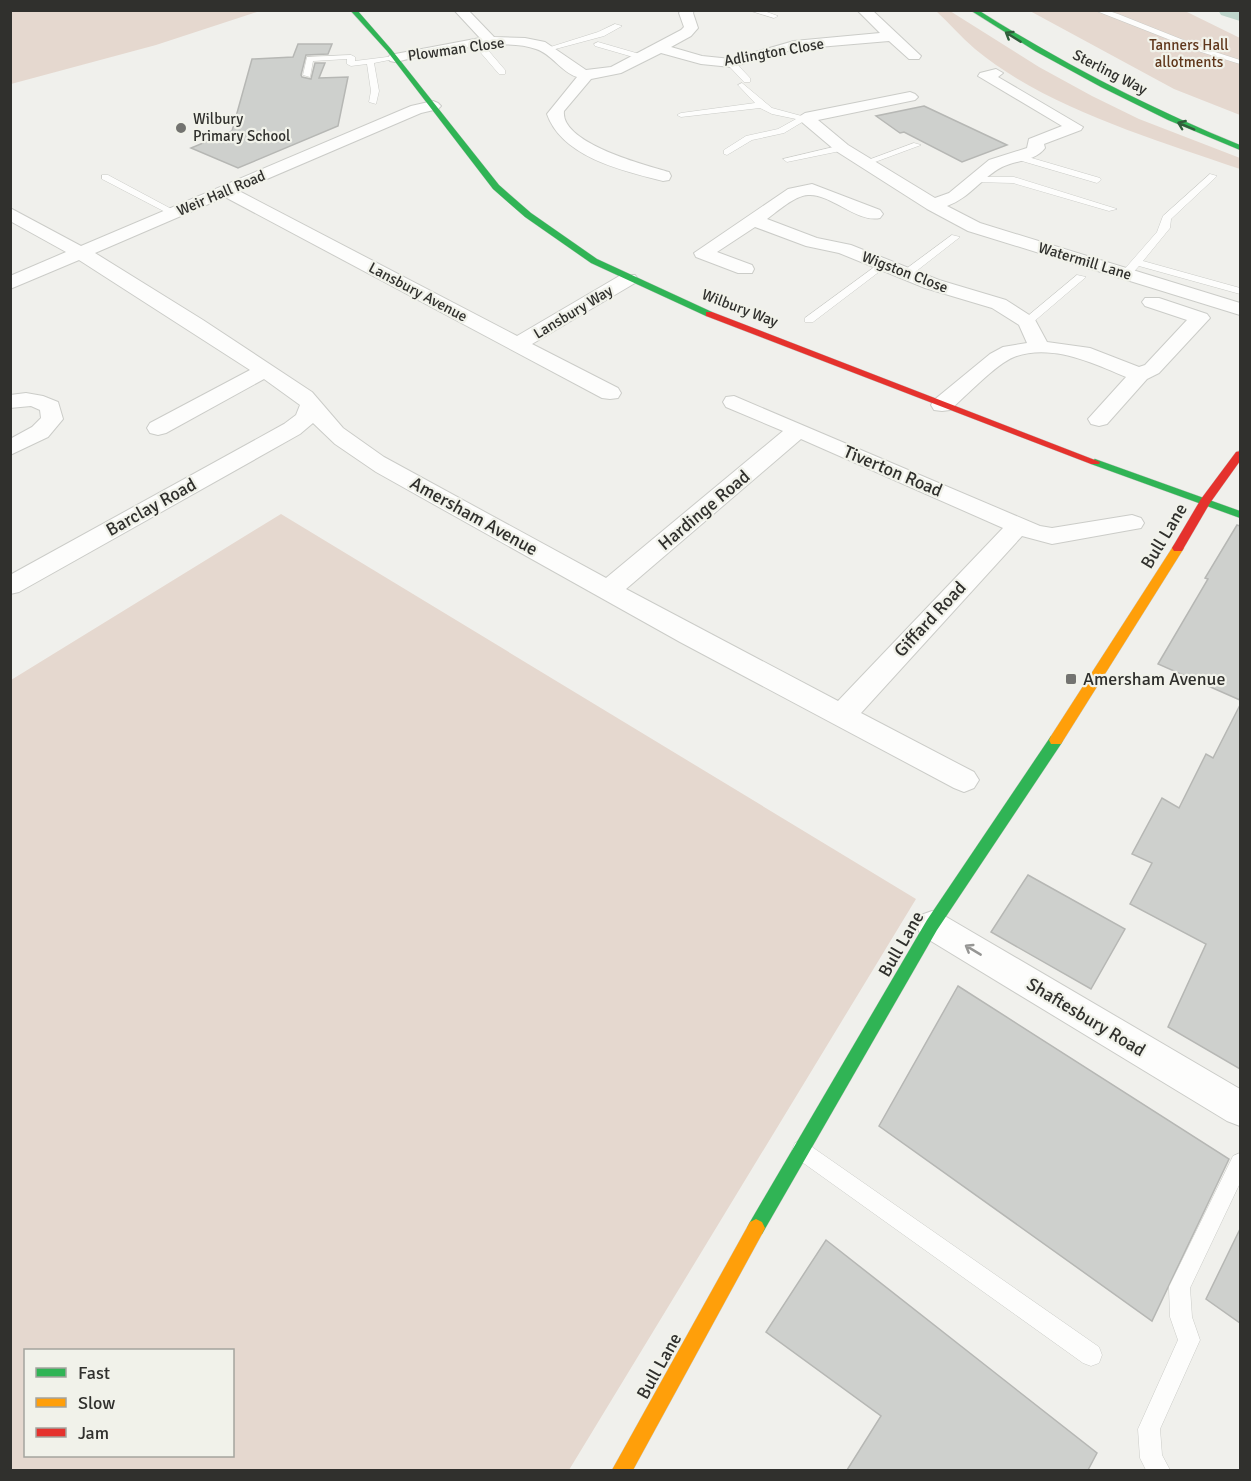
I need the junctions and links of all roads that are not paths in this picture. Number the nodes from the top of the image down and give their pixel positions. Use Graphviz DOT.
graph roads {
  1 [pos="353,10"];
  2 [pos="460,10"];
  3 [pos="688,10"];
  4 [pos="751,10"];
  5 [pos="863,10"];
  6 [pos="973,10"];
  7 [pos="995,10"];
  8 [pos="1096,10"];
  9 [pos="774,16"];
  10 [pos="618,26"];
  11 [pos="892,36"];
  12 [pos="485,43"];
  13 [pos="598,44"];
  14 [pos="658,48"];
  15 [pos="548,49"];
  16 [pos="914,56"];
  17 [pos="640,57"];
  18 [pos="395,58"];
  19 [pos="370,62"];
  20 [pos="1240,62"];
  21 [pos="731,63"];
  22 [pos="502,72"];
  23 [pos="996,73"];
  24 [pos="307,75"];
  25 [pos="587,75"];
  26 [pos="910,97"];
  27 [pos="373,102"];
  28 [pos="761,105"];
  29 [pos="433,106"];
  30 [pos="681,115"];
  31 [pos="805,118"];
  32 [pos="1240,134"];
  33 [pos="917,145"];
  34 [pos="842,148"];
  35 [pos="1240,148"];
  36 [pos="727,152"];
  37 [pos="1018,157"];
  38 [pos="787,159"];
  39 [pos="864,163"];
  40 [pos="663,176"];
  41 [pos="1213,176"];
  42 [pos="105,177"];
  43 [pos="977,180"];
  44 [pos="1097,180"];
  45 [pos="226,191"];
  46 [pos="933,205"];
  47 [pos="1112,209"];
  48 [pos="10,213"];
  49 [pos="174,213"];
  50 [pos="874,214"];
  51 [pos="753,220"];
  52 [pos="955,237"];
  53 [pos="81,252"];
  54 [pos="883,265"];
  55 [pos="1132,268"];
  56 [pos="745,269"];
  57 [pos="906,274"];
  58 [pos="1081,277"];
  59 [pos="628,279"];
  60 [pos="10,283"];
  61 [pos="1240,291"];
  62 [pos="1152,302"];
  63 [pos="1240,309"];
  64 [pos="810,320"];
  65 [pos="1027,322"];
  66 [pos="518,344"];
  67 [pos="1039,347"];
  68 [pos="265,370"];
  69 [pos="1140,375"];
  70 [pos="610,393"];
  71 [pos="10,402"];
  72 [pos="734,402"];
  73 [pos="311,403"];
  74 [pos="942,405"];
  75 [pos="1099,419"];
  76 [pos="158,428"];
  77 [pos="292,429"];
  78 [pos="798,430"];
  79 [pos="339,434"];
  80 [pos="10,448"];
  81 [pos="1240,454"];
  82 [pos="1205,502"];
  83 [pos="1240,515"];
  84 [pos="1132,523"];
  85 [pos="1019,525"];
  86 [pos="1052,536"];
  87 [pos="995,549"];
  88 [pos="10,586"];
  89 [pos="609,590"];
  90 [pos="842,715"];
  91 [pos="964,780"];
  92 [pos="932,925"];
  93 [pos="1240,1109"];
  94 [pos="802,1150"];
  95 [pos="1240,1163"];
  96 [pos="1091,1355"];
  97 [pos="622,1470"];
  98 [pos="1159,1470"];
  1 -- 18 [label="main road, Wilbury Way"];
  2 -- 12 [label="street"];
  3 -- 14 [label="street"];
  4 -- 9 [label="lane"];
  5 -- 11 [label="street"];
  35 -- 6 [label="main road, Sterling Way, one-way"];
  7 -- 32 [label="main road, Sterling Way"];
  8 -- 20 [label="lane"];
  10 -- 15 [label="lane"];
  11 -- 16 [label="street"];
  11 -- 21 [label="street, Adlington Close"];
  12 -- 15 [label="street, Plowman Close"];
  12 -- 18 [label="street, Plowman Close"];
  12 -- 22 [label="lane"];
  13 -- 17 [label="lane"];
  14 -- 17 [label="street"];
  14 -- 21 [label="street, Adlington Close"];
  15 -- 25 [label="street, Plowman Close"];
  17 -- 25 [label="street"];
  18 -- 19 [label="lane"];
  18 -- 29 [label="main road, Wilbury Way"];
  19 -- 24 [label="lane"];
  19 -- 27 [label="lane"];
  21 -- 28 [label="lane"];
  23 -- 37 [label="street"];
  25 -- 40 [label="street"];
  26 -- 31 [label="street"];
  28 -- 30 [label="lane"];
  28 -- 31 [label="lane"];
  29 -- 45 [label="street, Weir Hall Road"];
  29 -- 59 [label="main road, Wilbury Way"];
  31 -- 34 [label="street, Watermill Lane"];
  31 -- 36 [label="lane"];
  33 -- 39 [label="lane"];
  34 -- 38 [label="lane"];
  34 -- 39 [label="street, Watermill Lane"];
  37 -- 43 [label="street"];
  37 -- 44 [label="lane"];
  39 -- 46 [label="street, Watermill Lane"];
  41 -- 55 [label="lane"];
  42 -- 49 [label="lane"];
  43 -- 46 [label="street"];
  43 -- 47 [label="lane"];
  45 -- 49 [label="street, Weir Hall Road"];
  45 -- 66 [label="street, Lansbury Avenue"];
  46 -- 55 [label="street, Watermill Lane"];
  48 -- 53 [label="street, Amersham Avenue"];
  49 -- 53 [label="street, Weir Hall Road"];
  50 -- 51 [label="street"];
  51 -- 54 [label="street, Wigston Close"];
  51 -- 56 [label="street"];
  52 -- 57 [label="lane"];
  53 -- 60 [label="street, Weir Hall Road"];
  53 -- 68 [label="street, Amersham Avenue"];
  54 -- 57 [label="street, Wigston Close"];
  54 -- 64 [label="lane"];
  55 -- 61 [label="lane"];
  55 -- 63 [label="street, Watermill Lane"];
  57 -- 65 [label="street, Wigston Close"];
  58 -- 65 [label="lane"];
  59 -- 66 [label="street, Lansbury Way"];
  59 -- 74 [label="main road, Wilbury Way"];
  62 -- 69 [label="street"];
  65 -- 67 [label="street"];
  66 -- 70 [label="street, Lansbury Avenue"];
  67 -- 69 [label="street"];
  67 -- 74 [label="street"];
  68 -- 73 [label="street, Amersham Avenue"];
  68 -- 76 [label="street"];
  69 -- 75 [label="street"];
  71 -- 80 [label="street"];
  72 -- 78 [label="street, Tiverton Road"];
  73 -- 77 [label="street, Barclay Road"];
  73 -- 79 [label="street, Amersham Avenue"];
  74 -- 82 [label="main road, Wilbury Way"];
  77 -- 79 [label="street, Barclay Road"];
  77 -- 88 [label="street, Barclay Road"];
  78 -- 85 [label="street, Tiverton Road"];
  78 -- 89 [label="street, Hardinge Road"];
  79 -- 89 [label="street, Amersham Avenue"];
  81 -- 82 [label="main road, Bull Lane"];
  82 -- 83 [label="main road, Wilbury Way"];
  82 -- 92 [label="main road, Bull Lane"];
  84 -- 86 [label="street, Tiverton Road"];
  85 -- 86 [label="street, Tiverton Road"];
  85 -- 87 [label="street, Giffard Road"];
  86 -- 87 [label="street, Tiverton Road"];
  87 -- 90 [label="street, Giffard Road"];
  89 -- 90 [label="street, Amersham Avenue"];
  90 -- 91 [label="street, Amersham Avenue"];
  93 -- 92 [label="street, Shaftesbury Road, one-way"];
  92 -- 94 [label="main road, Bull Lane"];
  94 -- 96 [label="lane"];
  94 -- 97 [label="main road, Bull Lane"];
  95 -- 98 [label="lane"];
}
